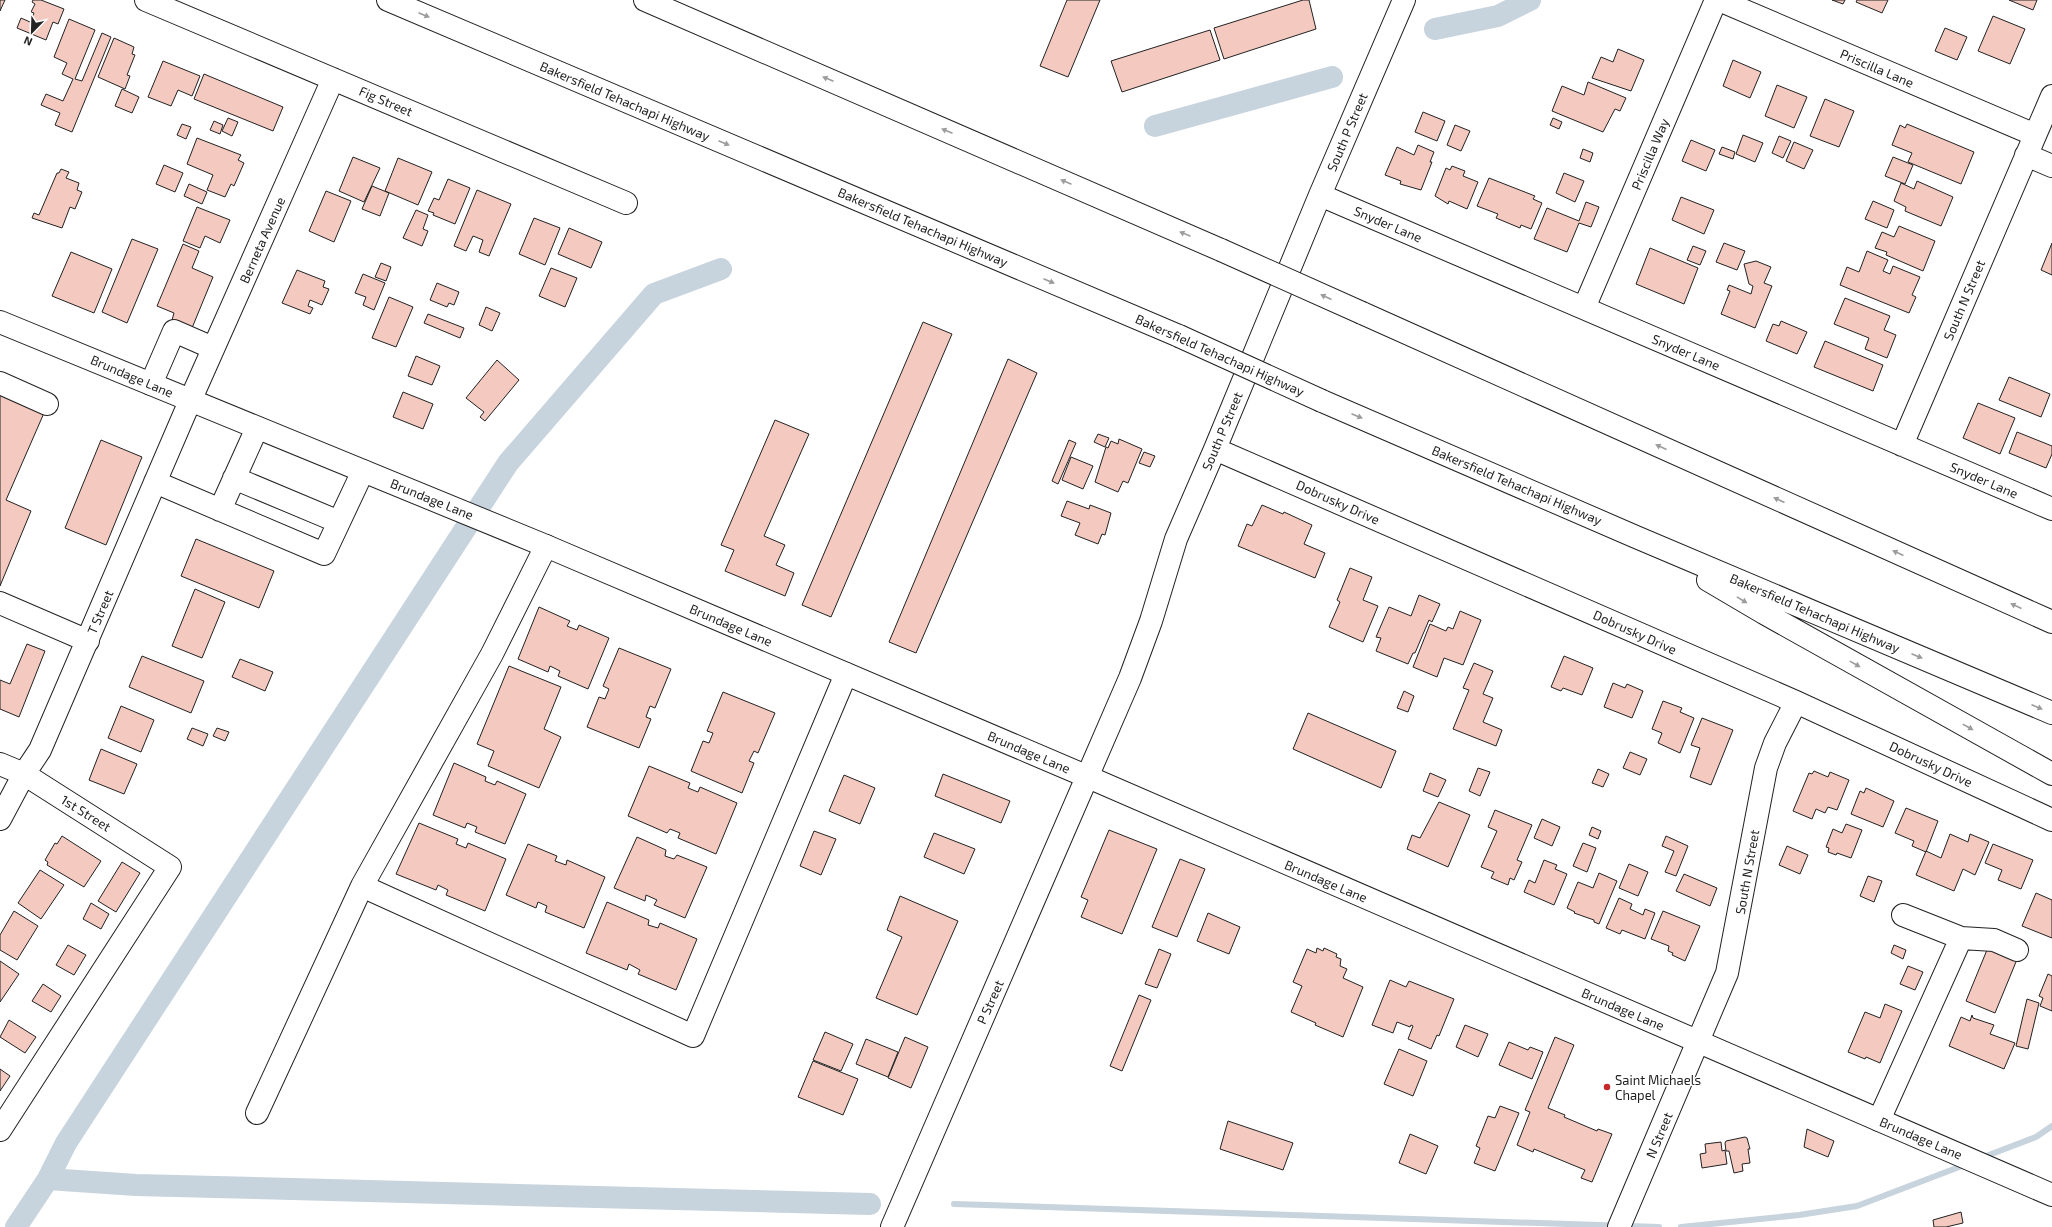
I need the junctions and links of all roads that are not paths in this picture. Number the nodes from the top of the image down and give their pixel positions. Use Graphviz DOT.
graph roads {
  1 [pos="146,0"];
  2 [pos="388,0"];
  3 [pos="645,0"];
  4 [pos="1716,0"];
  5 [pos="1719,0"];
  6 [pos="1402,6"];
  7 [pos="333,79"];
  8 [pos="2052,96"];
  9 [pos="2035,135"];
  10 [pos="2026,155"];
  11 [pos="2052,166"];
  12 [pos="1320,195"];
  13 [pos="626,203"];
  14 [pos="1584,308"];
  15 [pos="0,322"];
  16 [pos="213,348"];
  17 [pos="0,383"];
  18 [pos="151,384"];
  19 [pos="190,400"];
  20 [pos="47,404"];
  21 [pos="257,428"];
  22 [pos="1902,445"];
  23 [pos="1215,449"];
  24 [pos="363,471"];
  25 [pos="234,478"];
  26 [pos="155,482"];
  27 [pos="2052,509"];
  28 [pos="220,510"];
  29 [pos="339,522"];
  30 [pos="1636,537"];
  31 [pos="546,546"];
  32 [pos="0,603"];
  33 [pos="2052,622"];
  34 [pos="88,641"];
  35 [pos="846,674"];
  36 [pos="1796,702"];
  37 [pos="2052,713"];
  38 [pos="0,764"];
  39 [pos="24,774"];
  40 [pos="2052,774"];
  41 [pos="1088,777"];
  42 [pos="0,819"];
  43 [pos="2052,820"];
  44 [pos="362,886"];
  45 [pos="1903,915"];
  46 [pos="1960,938"];
  47 [pos="2017,950"];
  48 [pos="1699,1042"];
  49 [pos="257,1113"];
  50 [pos="1879,1120"];
  51 [pos="0,1130"];
  52 [pos="2052,1195"];
  53 [pos="892,1227"];
  54 [pos="1619,1227"];
  1 -- 7 [label="main road, Fig Street"];
  2 -- 30 [label="main road, Bakersfield Tehachapi Highway, one-way, bridge"];
  33 -- 3 [label="main road, one-way, bridge"];
  4 -- 14 [label="main road, Priscilla Way"];
  5 -- 9 [label="main road, Priscilla Lane"];
  6 -- 12 [label="main road, South P Street"];
  7 -- 13 [label="main road, Fig Street"];
  7 -- 16 [label="main road, Berneta Avenue"];
  8 -- 9 [label="main road"];
  9 -- 10 [label="main road"];
  10 -- 11 [label="main road"];
  10 -- 22 [label="main road, South N Street"];
  12 -- 14 [label="main road, Snyder Lane"];
  12 -- 23 [label="main road, South P Street"];
  14 -- 22 [label="main road, Snyder Lane"];
  15 -- 18 [label="main road, Brundage Lane"];
  16 -- 18 [label="main road"];
  16 -- 19 [label="main road, Berneta Avenue"];
  17 -- 20 [label="main road"];
  18 -- 19 [label="main road, Brundage Lane"];
  19 -- 21 [label="main road, Brundage Lane"];
  19 -- 26 [label="main road, T Street"];
  21 -- 24 [label="main road, Brundage Lane"];
  21 -- 25 [label="main road"];
  22 -- 27 [label="main road, Snyder Lane"];
  23 -- 36 [label="main road, Dobrusky Drive"];
  23 -- 41 [label="main road, South P Street"];
  24 -- 29 [label="main road"];
  24 -- 31 [label="main road, Brundage Lane"];
  25 -- 28 [label="main road"];
  25 -- 29 [label="main road"];
  26 -- 28 [label="main road"];
  26 -- 34 [label="main road, T Street"];
  28 -- 29 [label="main road"];
  30 -- 37 [label="main road, Bakersfield Tehachapi Highway, one-way"];
  30 -- 40 [label="main road, one-way"];
  31 -- 35 [label="main road, Brundage Lane"];
  31 -- 44 [label="main road"];
  32 -- 34 [label="main road"];
  34 -- 39 [label="main road, T Street"];
  35 -- 41 [label="main road, Brundage Lane"];
  35 -- 44 [label="main road"];
  36 -- 43 [label="main road, Dobrusky Drive"];
  36 -- 48 [label="main road, South N Street"];
  38 -- 39 [label="main road, 1st Street"];
  39 -- 42 [label="main road, T Street"];
  39 -- 51 [label="main road, 1st Street"];
  41 -- 48 [label="main road, Brundage Lane"];
  41 -- 53 [label="main road, P Street"];
  44 -- 49 [label="main road"];
  45 -- 46 [label="main road"];
  46 -- 47 [label="main road"];
  46 -- 50 [label="main road"];
  48 -- 50 [label="main road, Brundage Lane"];
  48 -- 54 [label="main road, N Street"];
  50 -- 52 [label="main road, Brundage Lane"];
}
